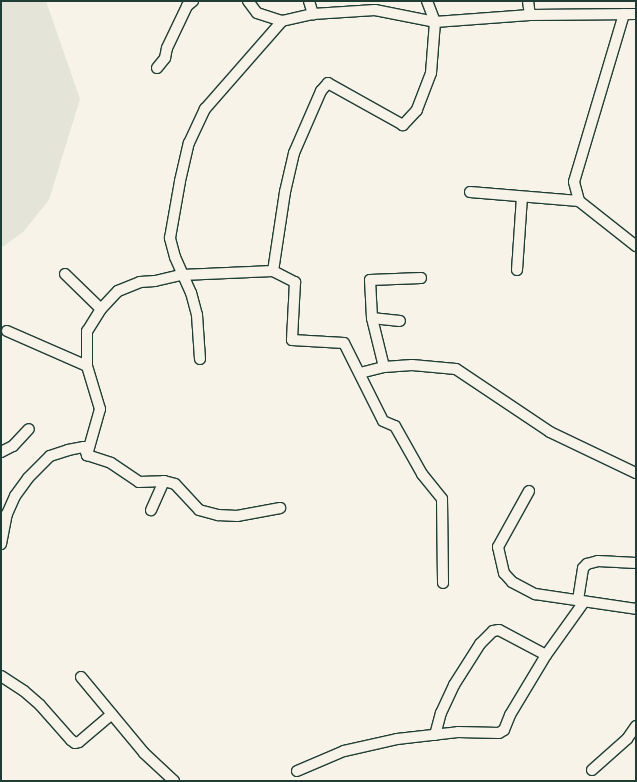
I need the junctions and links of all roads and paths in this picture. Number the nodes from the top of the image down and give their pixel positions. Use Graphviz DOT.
graph roads {
  1 [pos="192,1"];
  2 [pos="248,1"];
  3 [pos="309,1"];
  4 [pos="427,1"];
  5 [pos="528,1"];
  6 [pos="313,14"];
  7 [pos="624,14"];
  8 [pos="636,14"];
  9 [pos="530,15"];
  10 [pos="282,20"];
  11 [pos="434,22"];
  12 [pos="157,68"];
  13 [pos="470,192"];
  14 [pos="522,198"];
  15 [pos="580,201"];
  16 [pos="636,246"];
  17 [pos="517,270"];
  18 [pos="273,272"];
  19 [pos="65,274"];
  20 [pos="182,274"];
  21 [pos="421,278"];
  22 [pos="101,308"];
  23 [pos="372,318"];
  24 [pos="400,321"];
  25 [pos="7,331"];
  26 [pos="200,359"];
  27 [pos="87,366"];
  28 [pos="384,367"];
  29 [pos="360,373"];
  30 [pos="29,429"];
  31 [pos="1,452"];
  32 [pos="87,455"];
  33 [pos="636,473"];
  34 [pos="164,481"];
  35 [pos="529,491"];
  36 [pos="280,508"];
  37 [pos="151,510"];
  38 [pos="1,544"];
  39 [pos="636,563"];
  40 [pos="443,583"];
  41 [pos="581,601"];
  42 [pos="636,609"];
  43 [pos="546,655"];
  44 [pos="1,676"];
  45 [pos="81,677"];
  46 [pos="112,714"];
  47 [pos="636,726"];
  48 [pos="436,734"];
  49 [pos="592,770"];
  50 [pos="297,771"];
  51 [pos="174,781"];
  1 -- 12 [label="street"];
  2 -- 10 [label="street"];
  3 -- 6 [label="street"];
  4 -- 11 [label="street"];
  5 -- 9 [label="street"];
  6 -- 10 [label="street"];
  6 -- 11 [label="street"];
  7 -- 8 [label="street"];
  7 -- 9 [label="street"];
  7 -- 15 [label="street"];
  9 -- 11 [label="street"];
  10 -- 20 [label="street"];
  11 -- 18 [label="street"];
  13 -- 14 [label="street"];
  14 -- 15 [label="street"];
  14 -- 17 [label="street"];
  15 -- 16 [label="street"];
  18 -- 20 [label="street"];
  18 -- 29 [label="street"];
  19 -- 22 [label="street"];
  20 -- 22 [label="street"];
  20 -- 26 [label="street"];
  21 -- 23 [label="street"];
  22 -- 27 [label="street"];
  23 -- 24 [label="street"];
  23 -- 28 [label="street"];
  25 -- 27 [label="street"];
  27 -- 32 [label="street"];
  28 -- 29 [label="street"];
  28 -- 33 [label="street"];
  29 -- 40 [label="street"];
  30 -- 31 [label="street"];
  32 -- 34 [label="street"];
  32 -- 38 [label="street"];
  34 -- 36 [label="street"];
  34 -- 37 [label="street"];
  35 -- 41 [label="street"];
  39 -- 41 [label="street"];
  41 -- 42 [label="street"];
  41 -- 43 [label="street"];
  43 -- 48 [label="street"];
  43 -- 48 [label="street"];
  44 -- 46 [label="street"];
  45 -- 46 [label="street"];
  46 -- 51 [label="street"];
  47 -- 49 [label="street"];
  48 -- 50 [label="street"];
}
